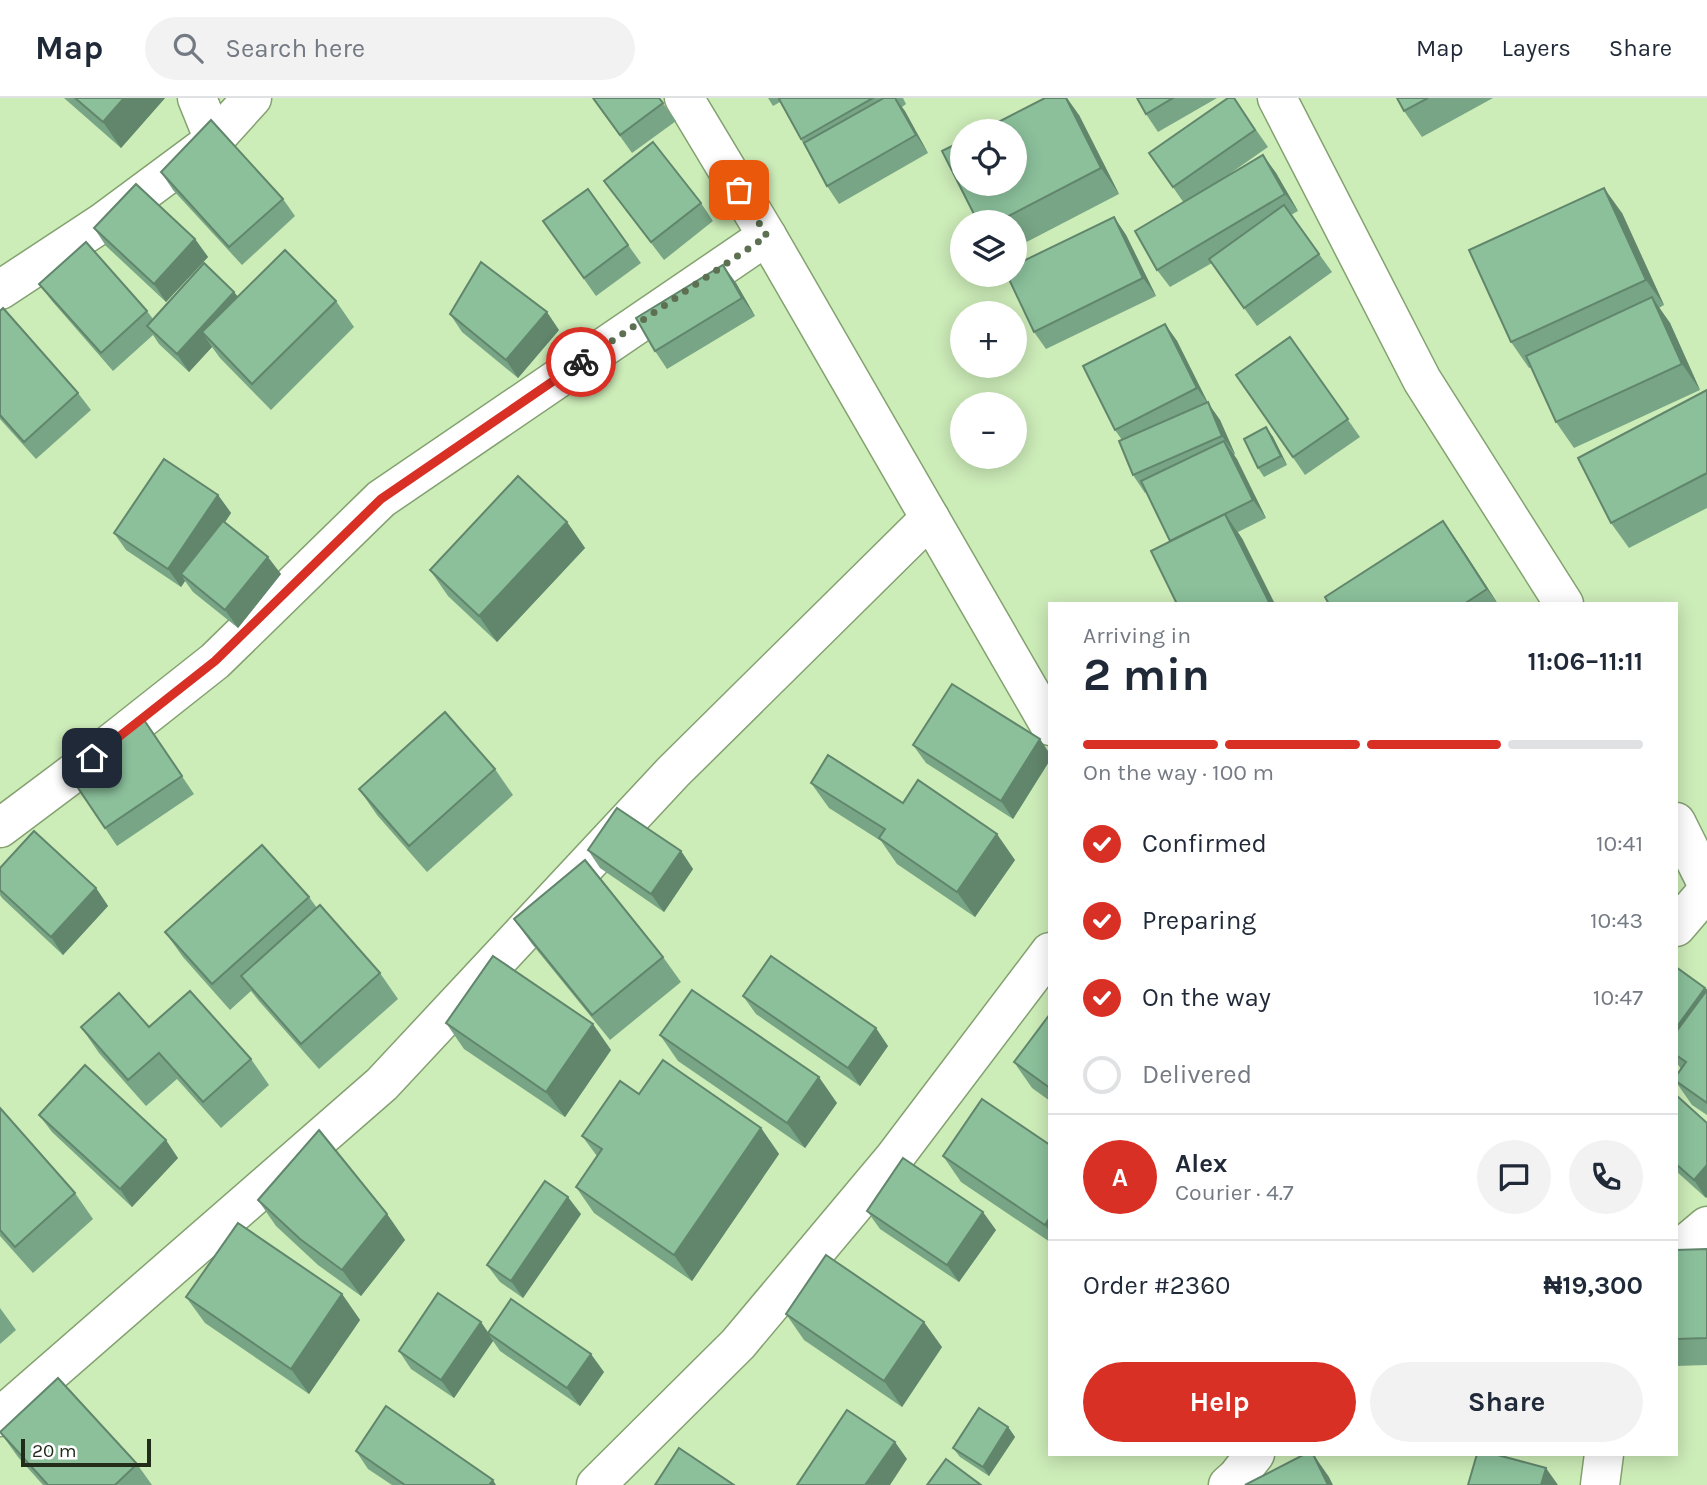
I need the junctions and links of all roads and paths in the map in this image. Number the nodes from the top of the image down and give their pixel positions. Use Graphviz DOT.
graph roads {
  1 [pos="197,98"];
  2 [pos="252,98"];
  3 [pos="684,98"];
  4 [pos="1277,98"];
  5 [pos="214,139"];
  6 [pos="767,236"];
  7 [pos="0,290"];
  8 [pos="930,518"];
  9 [pos="1563,602"];
  10 [pos="1048,723"];
  11 [pos="1678,826"];
  12 [pos="0,828"];
  13 [pos="1707,884"];
  14 [pos="1707,891"];
  15 [pos="1678,925"];
  16 [pos="1048,956"];
  17 [pos="1707,1226"];
  18 [pos="1678,1250"];
  19 [pos="0,1417"];
  20 [pos="1253,1456"];
  21 [pos="1604,1456"];
  22 [pos="596,1485"];
  23 [pos="1228,1485"];
  24 [pos="1600,1485"];
  1 -- 5 [label="street"];
  2 -- 5 [label="street"];
  3 -- 6 [label="street"];
  4 -- 9 [label="street"];
  5 -- 7 [label="street"];
  6 -- 8 [label="street"];
  6 -- 12 [label="street"];
  8 -- 10 [label="street"];
  8 -- 19 [label="street"];
  11 -- 13 [label="street"];
  14 -- 15 [label="street"];
  16 -- 22 [label="street"];
  17 -- 18 [label="street"];
  20 -- 23 [label="street"];
  21 -- 24 [label="street"];
}
